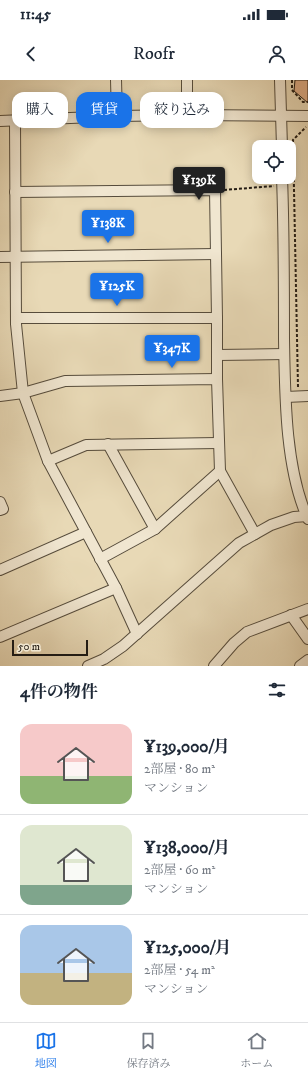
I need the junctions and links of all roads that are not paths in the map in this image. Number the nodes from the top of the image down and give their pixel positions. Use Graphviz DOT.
graph roads {
  1 [pos="116,80"];
  2 [pos="187,80"];
  3 [pos="280,80"];
  4 [pos="116,92"];
  5 [pos="187,92"];
  6 [pos="224,115"];
  7 [pos="281,116"];
  8 [pos="308,116"];
  9 [pos="0,121"];
  10 [pos="12,121"];
  11 [pos="15,128"];
  12 [pos="282,140"];
  13 [pos="283,184"];
  14 [pos="15,192"];
  15 [pos="216,254"];
  16 [pos="0,257"];
  17 [pos="16,257"];
  18 [pos="16,318"];
  19 [pos="217,318"];
  20 [pos="284,354"];
  21 [pos="217,355"];
  22 [pos="217,379"];
  23 [pos="306,392"];
  24 [pos="23,393"];
  25 [pos="0,396"];
  26 [pos="286,396"];
  27 [pos="218,443"];
  28 [pos="108,444"];
  29 [pos="48,462"];
  30 [pos="220,471"];
  31 [pos="0,502"];
  32 [pos="0,510"];
  33 [pos="308,517"];
  34 [pos="155,529"];
  35 [pos="86,532"];
  36 [pos="255,534"];
  37 [pos="100,559"];
  38 [pos="0,570"];
  39 [pos="116,588"];
  40 [pos="308,609"];
  41 [pos="291,615"];
  42 [pos="137,634"];
  43 [pos="0,637"];
  44 [pos="308,639"];
  45 [pos="308,660"];
  46 [pos="88,666"];
  47 [pos="214,666"];
  48 [pos="300,666"];
  1 -- 4 [label="street"];
  2 -- 5 [label="street"];
  3 -- 7 [label="street"];
  6 -- 7 [label="street"];
  7 -- 8 [label="street"];
  7 -- 12 [label="street"];
  9 -- 10 [label="street"];
  11 -- 14 [label="street"];
  13 -- 20 [label="street"];
  14 -- 15 [label="street"];
  14 -- 17 [label="street"];
  15 -- 17 [label="street"];
  15 -- 19 [label="street"];
  16 -- 17 [label="street"];
  17 -- 18 [label="street"];
  18 -- 19 [label="street"];
  18 -- 24 [label="street"];
  19 -- 21 [label="street"];
  20 -- 21 [label="street"];
  20 -- 26 [label="street"];
  21 -- 22 [label="street"];
  22 -- 24 [label="street"];
  22 -- 27 [label="street"];
  23 -- 26 [label="street"];
  24 -- 25 [label="street"];
  24 -- 29 [label="street"];
  26 -- 33 [label="street"];
  27 -- 28 [label="street"];
  27 -- 30 [label="street"];
  28 -- 29 [label="street"];
  28 -- 34 [label="street"];
  29 -- 35 [label="street"];
  30 -- 34 [label="street"];
  30 -- 36 [label="street"];
  31 -- 32 [label="street"];
  33 -- 36 [label="street"];
  34 -- 37 [label="street"];
  35 -- 37 [label="street"];
  35 -- 38 [label="street"];
  36 -- 42 [label="street"];
  37 -- 39 [label="street"];
  39 -- 42 [label="street"];
  39 -- 43 [label="street"];
  40 -- 41 [label="street"];
  41 -- 44 [label="street"];
  41 -- 47 [label="street"];
  42 -- 46 [label="street"];
  45 -- 48 [label="street"];
}
